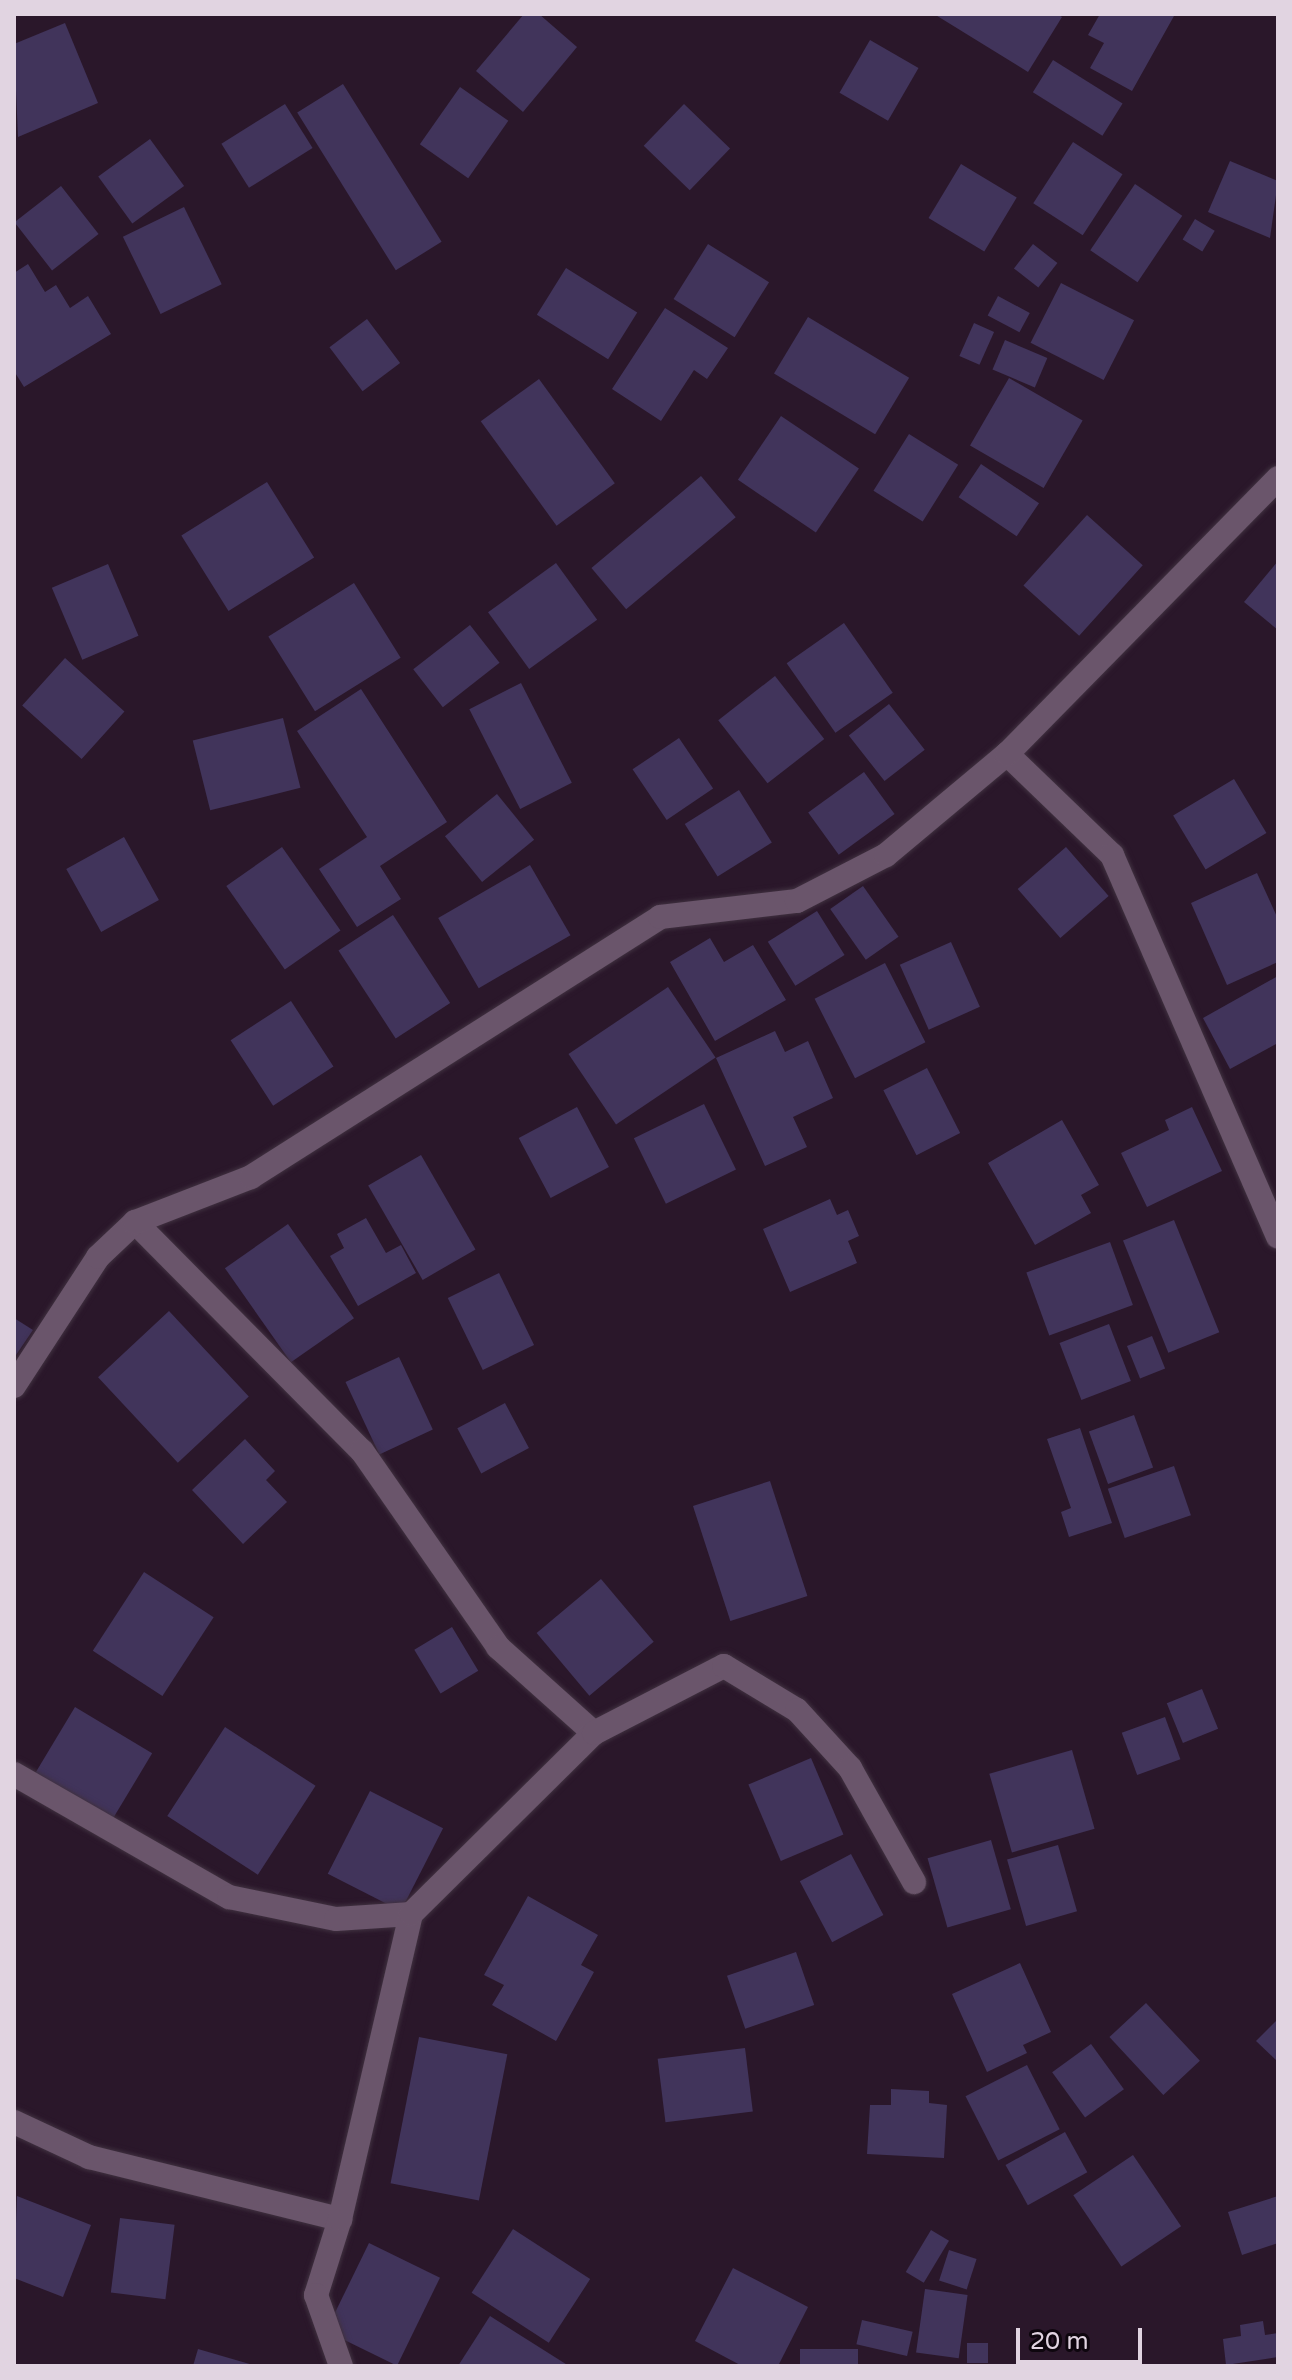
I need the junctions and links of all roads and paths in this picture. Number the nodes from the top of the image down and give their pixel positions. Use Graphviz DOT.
graph roads {
  1 [pos="1278,478"];
  2 [pos="1007,754"];
  3 [pos="135,1222"];
  4 [pos="1278,1236"];
  5 [pos="14,1386"];
  6 [pos="594,1733"];
  7 [pos="14,1774"];
  8 [pos="914,1882"];
  9 [pos="411,1914"];
  10 [pos="14,2122"];
  11 [pos="340,2219"];
  12 [pos="341,2366"];
  1 -- 2 [label="street"];
  2 -- 3 [label="street"];
  2 -- 4 [label="street"];
  3 -- 5 [label="street"];
  3 -- 6 [label="street"];
  6 -- 8 [label="street"];
  6 -- 9 [label="street"];
  7 -- 9 [label="street"];
  9 -- 11 [label="street"];
  10 -- 11 [label="street"];
  11 -- 12 [label="street"];
}
